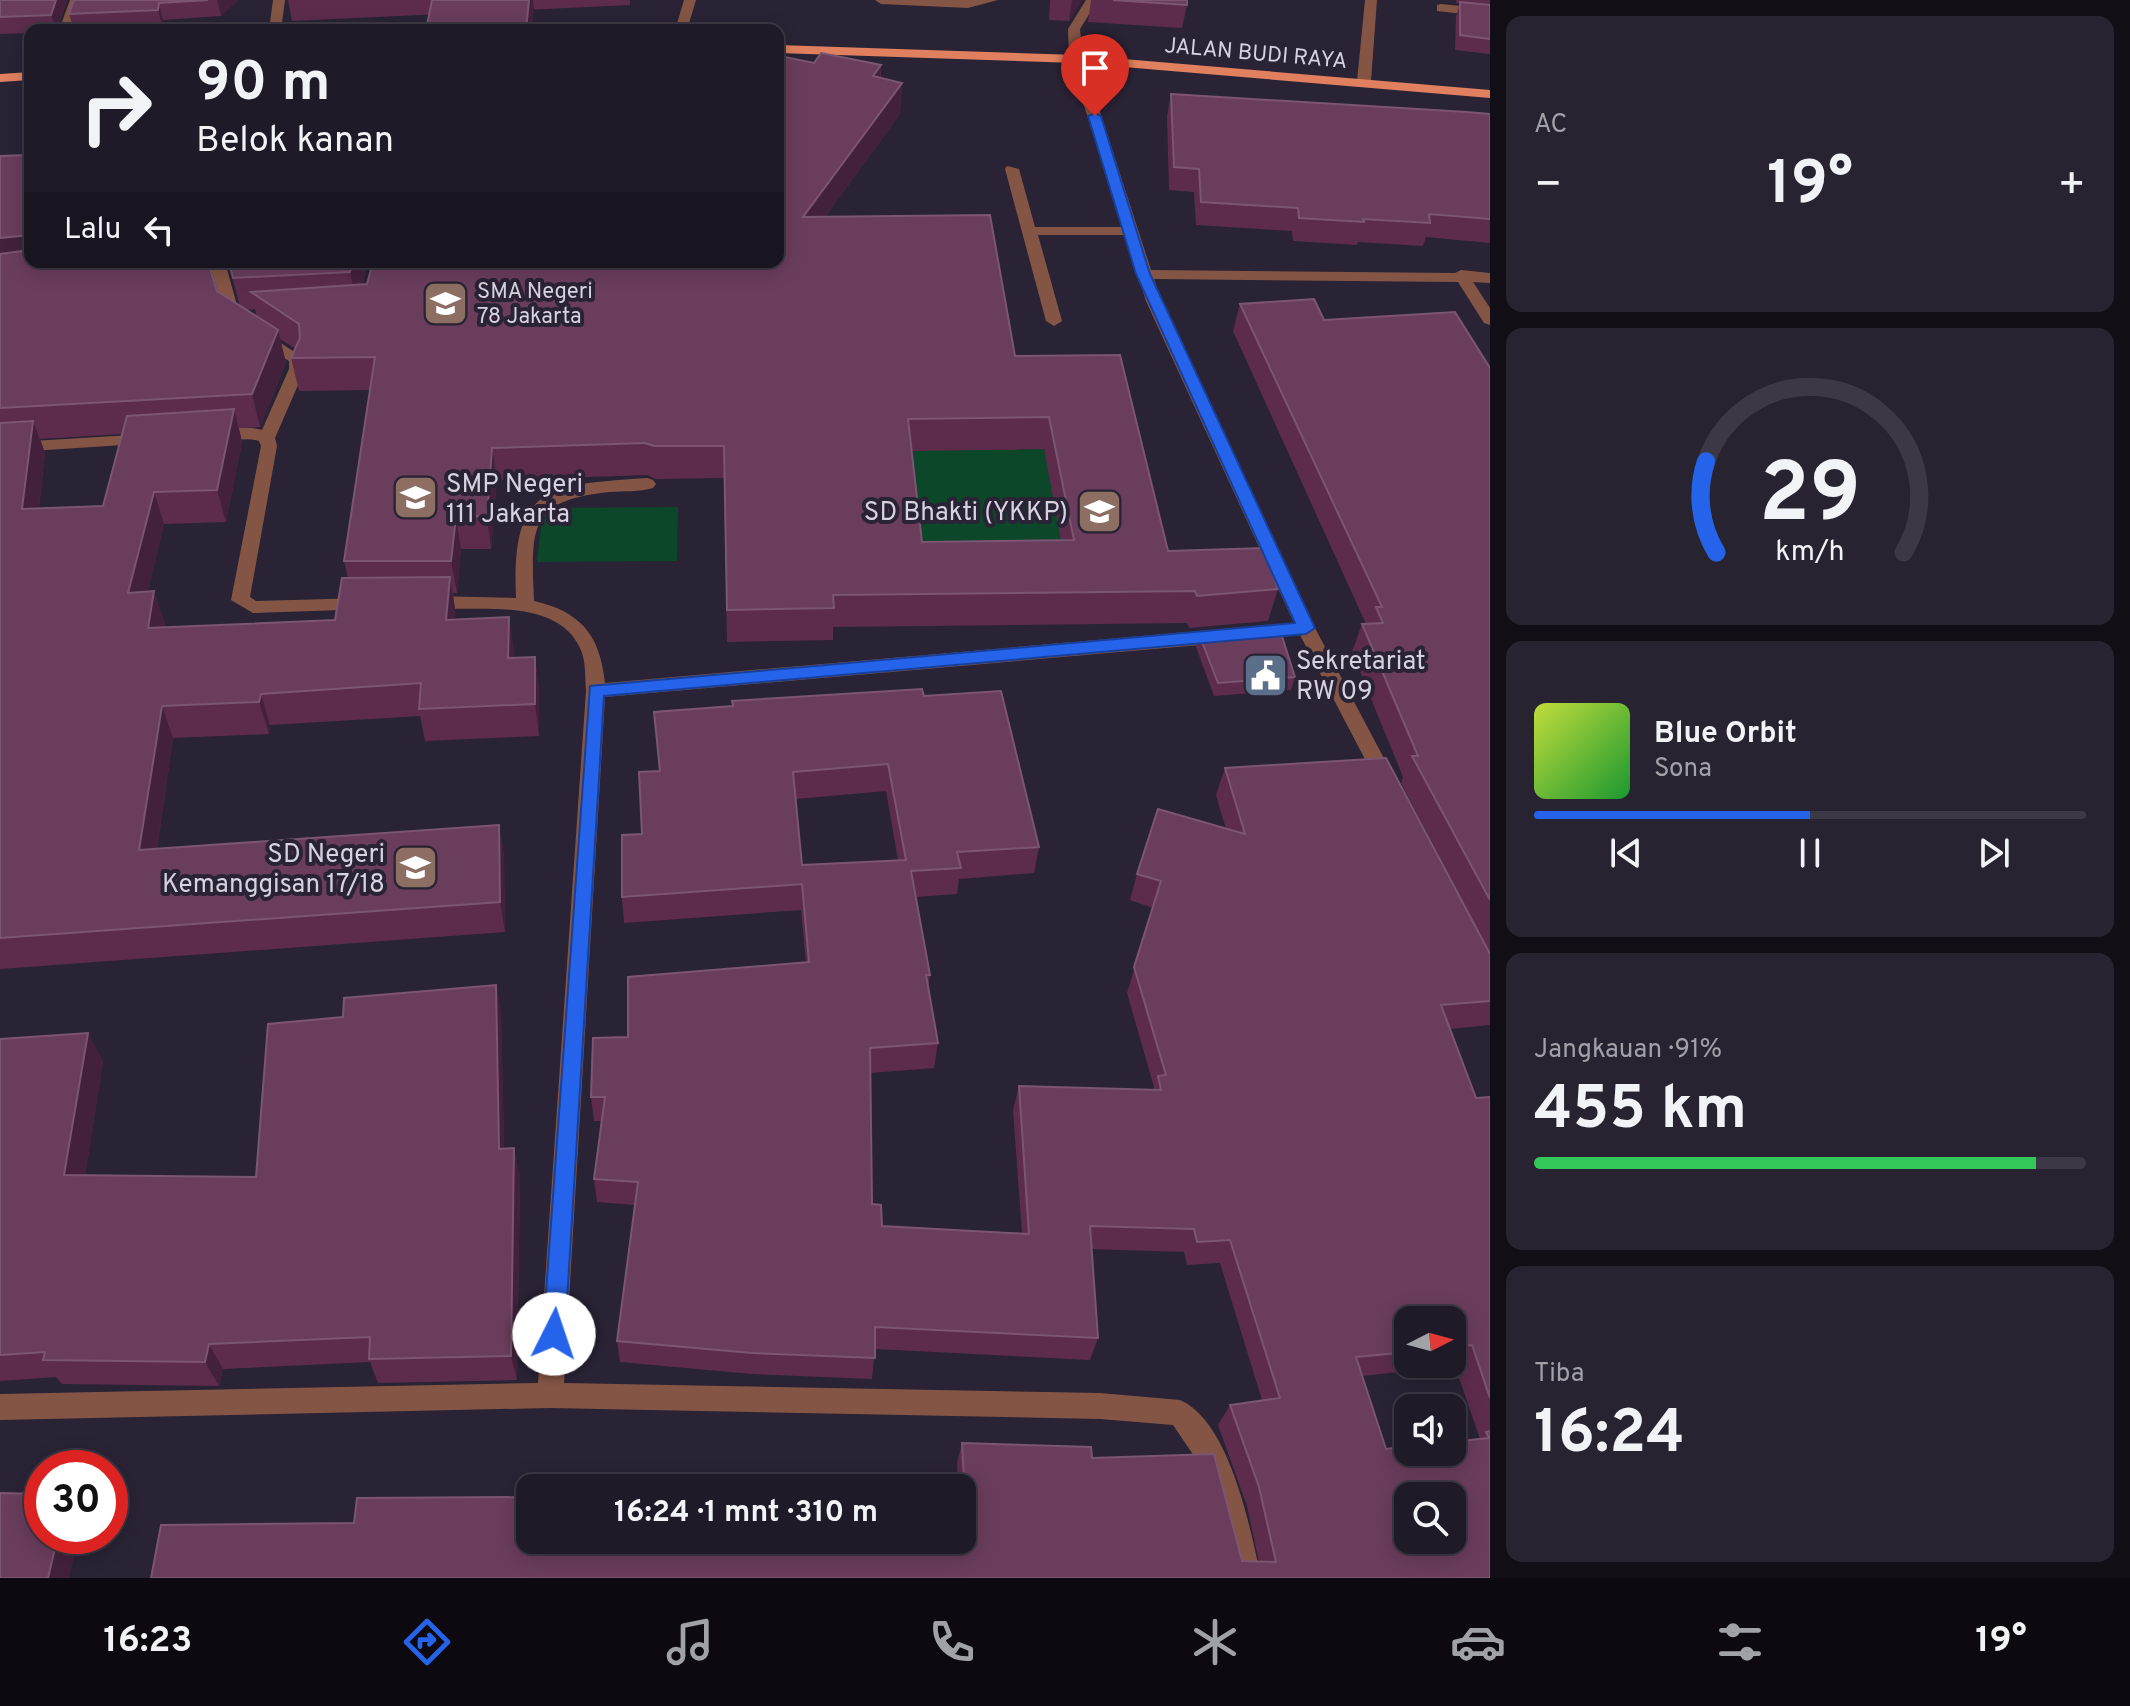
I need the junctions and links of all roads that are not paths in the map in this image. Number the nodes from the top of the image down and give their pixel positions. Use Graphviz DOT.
graph roads {
  1 [pos="76,0"];
  2 [pos="279,0"];
  3 [pos="690,0"];
  4 [pos="881,0"];
  5 [pos="992,0"];
  6 [pos="1092,0"];
  7 [pos="1371,0"];
  8 [pos="1455,5"];
  9 [pos="1441,8"];
  10 [pos="1490,13"];
  11 [pos="67,24"];
  12 [pos="276,24"];
  13 [pos="683,24"];
  14 [pos="784,49"];
  15 [pos="1076,59"];
  16 [pos="24,76"];
  17 [pos="0,78"];
  18 [pos="1364,81"];
  19 [pos="1490,94"];
  20 [pos="1012,169"];
  21 [pos="1029,231"];
  22 [pos="1132,231"];
  23 [pos="219,268"];
  24 [pos="1143,274"];
  25 [pos="1461,275"];
  26 [pos="1490,278"];
  27 [pos="263,317"];
  28 [pos="233,318"];
  29 [pos="1490,320"];
  30 [pos="1054,321"];
  31 [pos="267,438"];
  32 [pos="0,448"];
  33 [pos="647,484"];
  34 [pos="525,605"];
  35 [pos="1306,628"];
  36 [pos="596,691"];
  37 [pos="1394,797"];
  38 [pos="550,1395"];
  39 [pos="0,1407"];
  40 [pos="1247,1578"];
  1 -- 11 [label="street"];
  2 -- 12 [label="street"];
  3 -- 13 [label="street"];
  4 -- 5 [label="street"];
  6 -- 15 [label="street"];
  7 -- 18 [label="street"];
  8 -- 9 [label="street"];
  8 -- 10 [label="street"];
  14 -- 15 [label="main road, JALAN BUDI RAYA"];
  15 -- 18 [label="main road, JALAN BUDI RAYA"];
  15 -- 22 [label="street"];
  16 -- 17 [label="main road"];
  18 -- 19 [label="main road, JALAN BUDI RAYA"];
  20 -- 21 [label="street"];
  21 -- 22 [label="street"];
  21 -- 30 [label="street"];
  22 -- 24 [label="street"];
  23 -- 28 [label="street"];
  24 -- 25 [label="street"];
  24 -- 35 [label="street"];
  25 -- 26 [label="street"];
  25 -- 29 [label="street"];
  27 -- 28 [label="street"];
  28 -- 31 [label="street"];
  31 -- 32 [label="street"];
  31 -- 34 [label="street"];
  33 -- 34 [label="street"];
  34 -- 36 [label="street"];
  35 -- 36 [label="street"];
  35 -- 37 [label="street"];
  36 -- 38 [label="street"];
  38 -- 39 [label="street"];
  38 -- 40 [label="street"];
}
